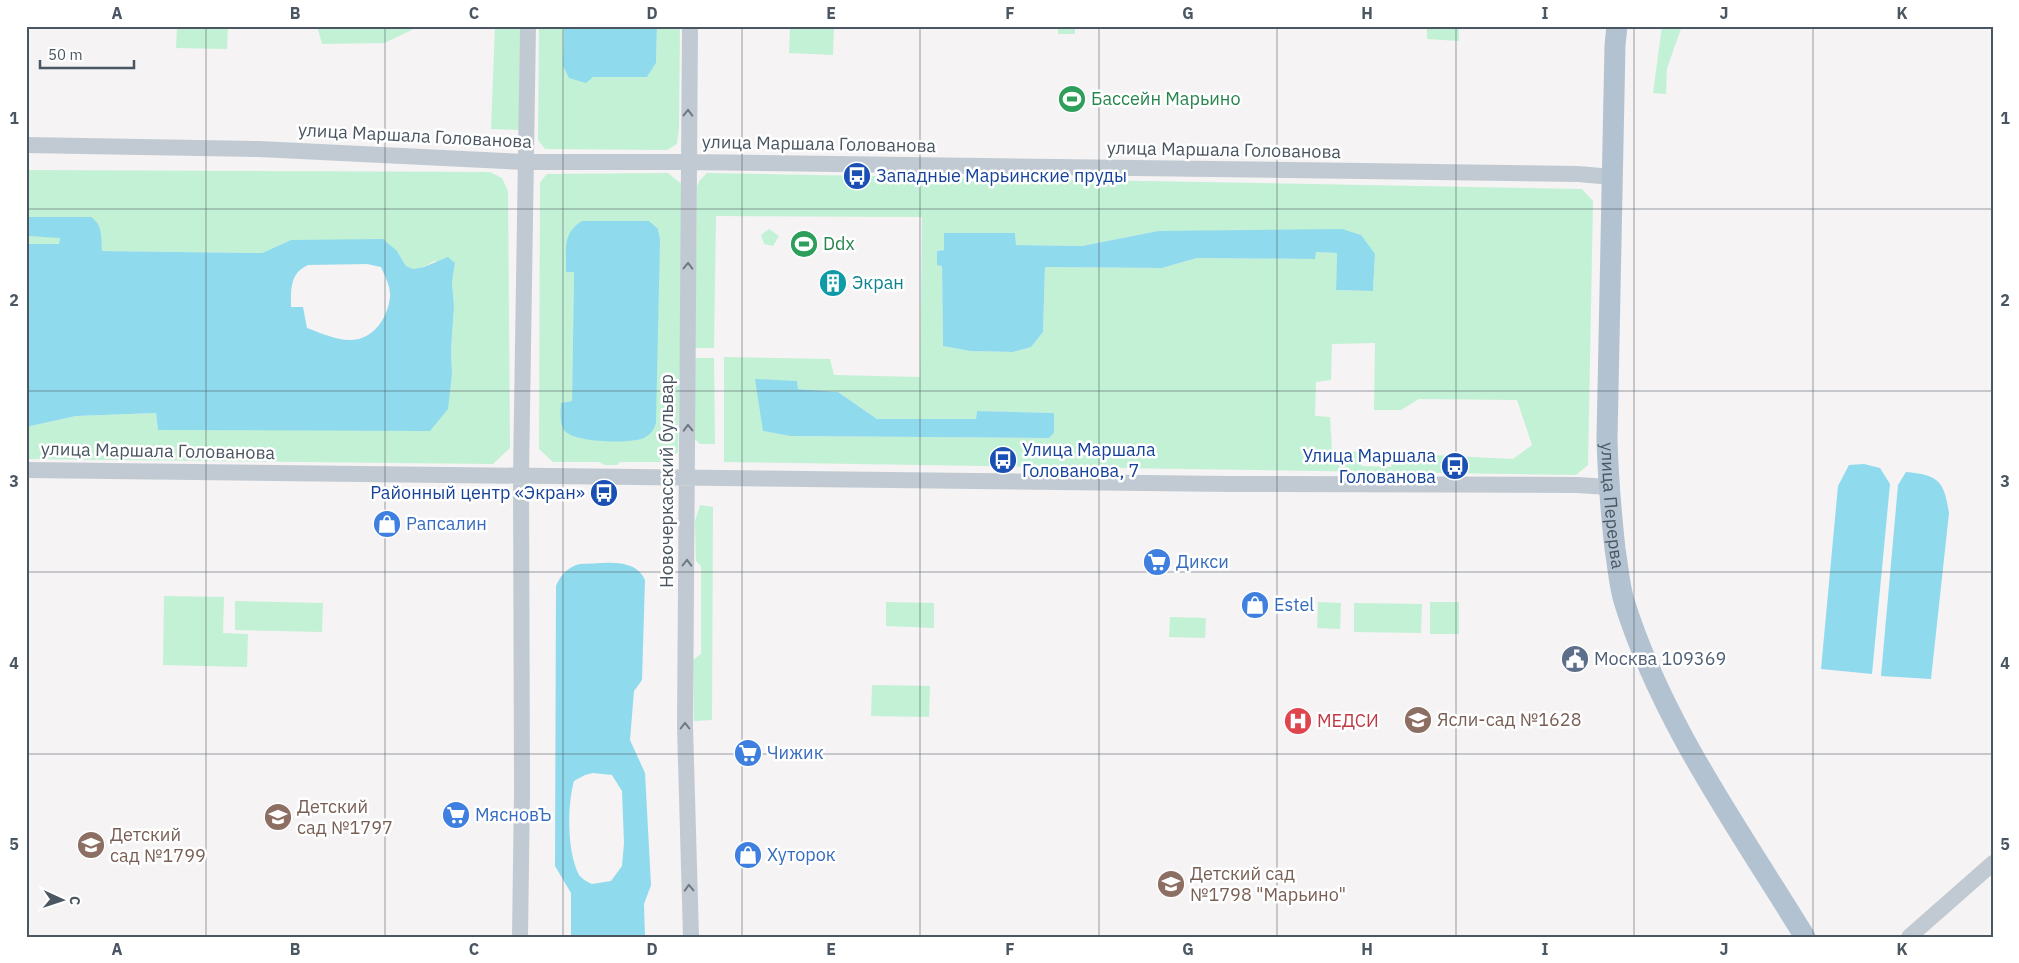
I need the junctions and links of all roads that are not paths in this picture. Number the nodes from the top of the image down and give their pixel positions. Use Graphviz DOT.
graph roads {
  1 [pos="528,26"];
  2 [pos="690,26"];
  3 [pos="1618,26"];
  4 [pos="26,145"];
  5 [pos="525,162"];
  6 [pos="688,162"];
  7 [pos="1612,177"];
  8 [pos="26,470"];
  9 [pos="521,475"];
  10 [pos="688,477"];
  11 [pos="1609,487"];
  12 [pos="1993,863"];
  13 [pos="520,937"];
  14 [pos="691,937"];
  15 [pos="1805,937"];
  16 [pos="1909,937"];
  1 -- 5 [label="street"];
  6 -- 2 [label="street, Новочеркасский бульвар, one-way"];
  3 -- 7 [label="main road, улица Перерва"];
  4 -- 5 [label="street, улица Маршала Голованова"];
  5 -- 6 [label="street, улица Маршала Голованова"];
  5 -- 9 [label="street"];
  6 -- 7 [label="street, улица Маршала Голованова"];
  10 -- 6 [label="street, Новочеркасский бульвар, one-way"];
  7 -- 11 [label="main road, улица Перерва"];
  8 -- 9 [label="street, улица Маршала Голованова"];
  9 -- 10 [label="street, улица Маршала Голованова"];
  9 -- 13 [label="street"];
  10 -- 11 [label="street, улица Маршала Голованова"];
  14 -- 10 [label="street, Новочеркасский бульвар, one-way"];
  11 -- 15 [label="main road, улица Перерва"];
  12 -- 16 [label="street"];
}
